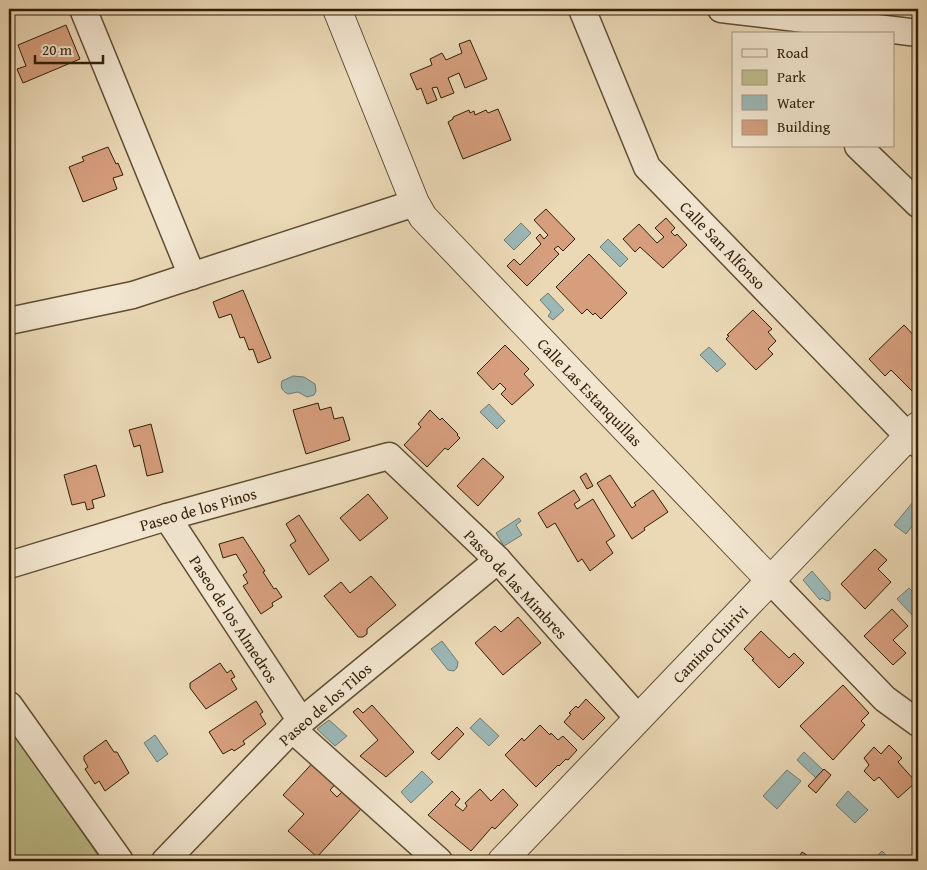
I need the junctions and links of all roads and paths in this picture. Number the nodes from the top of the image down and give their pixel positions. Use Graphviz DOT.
graph roads {
  1 [pos="84,9"];
  2 [pos="336,9"];
  3 [pos="582,9"];
  4 [pos="721,9"];
  5 [pos="810,27"];
  6 [pos="918,33"];
  7 [pos="860,148"];
  8 [pos="415,203"];
  9 [pos="918,204"];
  10 [pos="192,276"];
  11 [pos="9,322"];
  12 [pos="915,435"];
  13 [pos="389,456"];
  14 [pos="167,517"];
  15 [pos="498,560"];
  16 [pos="9,565"];
  17 [pos="771,581"];
  18 [pos="9,705"];
  19 [pos="638,718"];
  20 [pos="918,723"];
  21 [pos="297,725"];
  22 [pos="120,861"];
  23 [pos="165,861"];
  24 [pos="439,861"];
  25 [pos="502,861"];
  1 -- 10 [label="street"];
  2 -- 8 [label="street, Calle Las Estanquillas"];
  3 -- 12 [label="street, Calle San Alfonso"];
  4 -- 5 [label="street"];
  5 -- 6 [label="street"];
  7 -- 9 [label="street"];
  8 -- 10 [label="street"];
  8 -- 17 [label="street, Calle Las Estanquillas"];
  10 -- 11 [label="street"];
  12 -- 17 [label="street, Camino Chirivi"];
  13 -- 14 [label="street, Paseo de los Pinos"];
  13 -- 15 [label="street, Paseo de las Mimbres"];
  14 -- 16 [label="street, Paseo de los Pinos"];
  14 -- 21 [label="street, Paseo de los Almedros"];
  15 -- 19 [label="street, Paseo de las Mimbres"];
  15 -- 21 [label="street, Paseo de los Tilos"];
  17 -- 19 [label="street, Camino Chirivi"];
  17 -- 20 [label="street, Calle Las Estanquillas"];
  18 -- 22 [label="street"];
  19 -- 25 [label="street, Camino Chirivi"];
  21 -- 23 [label="street, Paseo de los Tilos"];
  21 -- 24 [label="street, Paseo de los Almedros"];
}
